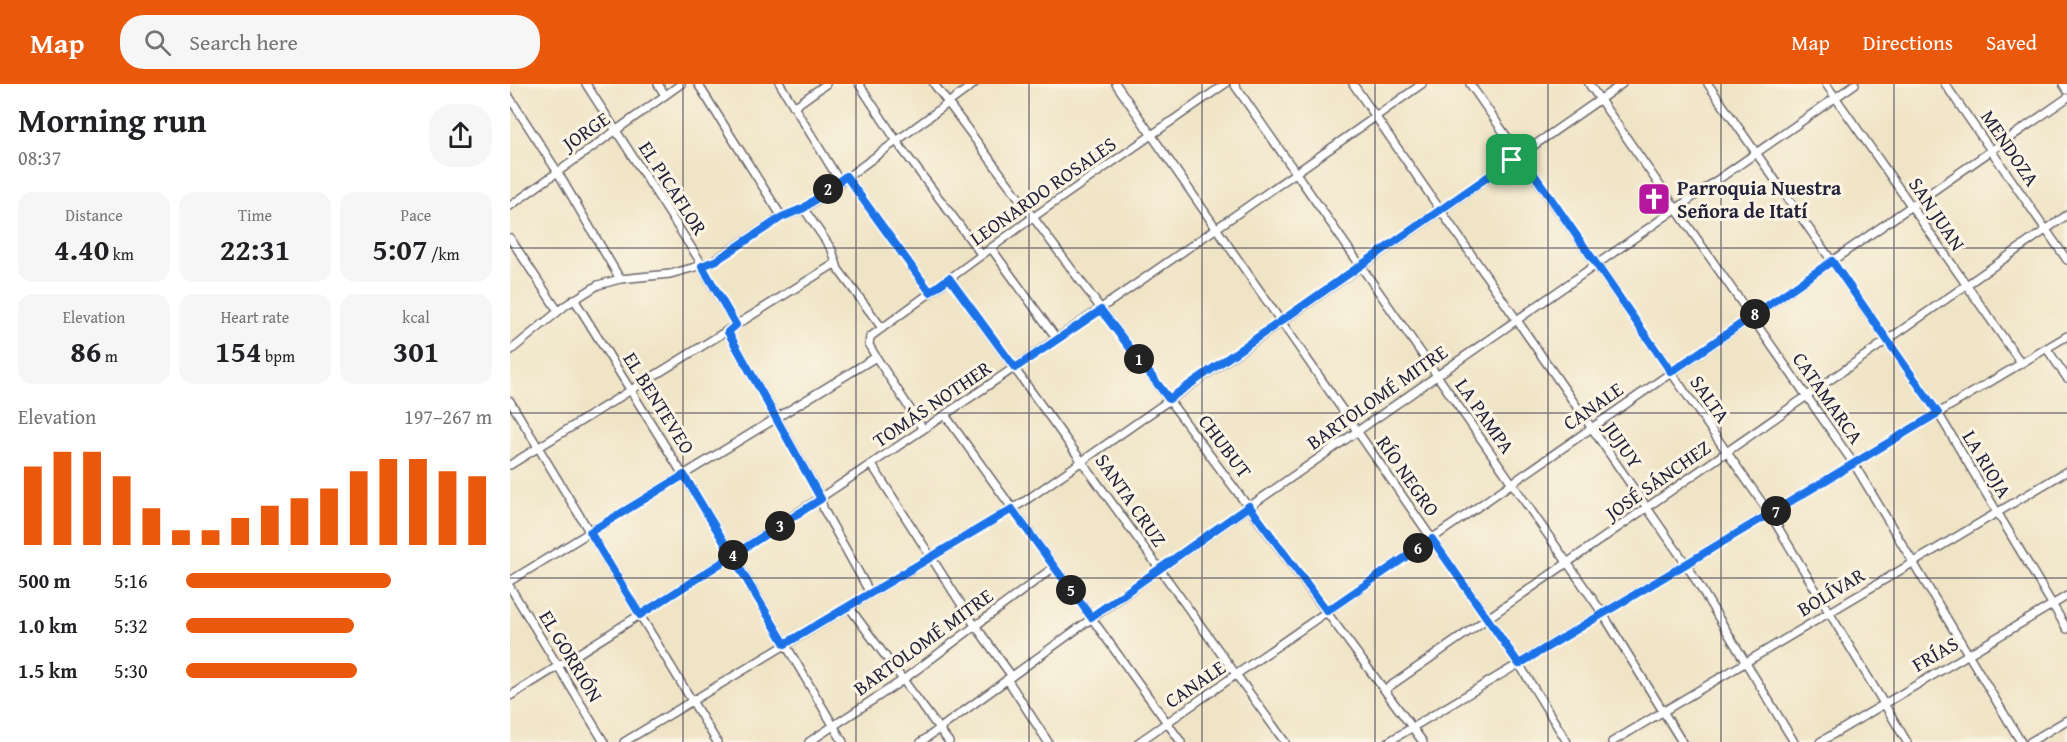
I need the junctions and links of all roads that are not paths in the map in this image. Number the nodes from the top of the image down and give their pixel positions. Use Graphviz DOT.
graph roads {
  1 [pos="586,84"];
  2 [pos="658,84"];
  3 [pos="681,84"];
  4 [pos="698,84"];
  5 [pos="780,84"];
  6 [pos="826,84"];
  7 [pos="859,84"];
  8 [pos="934,84"];
  9 [pos="974,84"];
  10 [pos="1116,84"];
  11 [pos="1225,84"];
  12 [pos="1234,84"];
  13 [pos="1353,84"];
  14 [pos="1422,84"];
  15 [pos="1470,84"];
  16 [pos="1589,84"];
  17 [pos="1622,84"];
  18 [pos="1708,84"];
  19 [pos="1826,84"];
  20 [pos="1855,84"];
  21 [pos="1945,84"];
  22 [pos="2063,84"];
  23 [pos="2067,90"];
  24 [pos="665,95"];
  25 [pos="510,98"];
  26 [pos="1835,98"];
  27 [pos="2067,98"];
  28 [pos="1600,99"];
  29 [pos="947,102"];
  30 [pos="794,107"];
  31 [pos="1375,117"];
  32 [pos="616,131"];
  33 [pos="1152,134"];
  34 [pos="896,140"];
  35 [pos="1992,150"];
  36 [pos="1756,152"];
  37 [pos="1520,154"];
  38 [pos="557,171"];
  39 [pos="1296,173"];
  40 [pos="843,178"];
  41 [pos="1912,205"];
  42 [pos="510,206"];
  43 [pos="804,208"];
  44 [pos="1678,208"];
  45 [pos="1441,210"];
  46 [pos="2067,215"];
  47 [pos="782,217"];
  48 [pos="1032,218"];
  49 [pos="1216,228"];
  50 [pos="2046,230"];
  51 [pos="510,238"];
  52 [pos="990,248"];
  53 [pos="981,254"];
  54 [pos="2067,260"];
  55 [pos="1832,261"];
  56 [pos="836,263"];
  57 [pos="1361,265"];
  58 [pos="1597,265"];
  59 [pos="702,266"];
  60 [pos="949,278"];
  61 [pos="620,279"];
  62 [pos="1966,285"];
  63 [pos="930,292"];
  64 [pos="574,299"];
  65 [pos="1101,310"];
  66 [pos="558,311"];
  67 [pos="1751,317"];
  68 [pos="1281,320"];
  69 [pos="1516,320"];
  70 [pos="736,325"];
  71 [pos="882,328"];
  72 [pos="728,332"];
  73 [pos="2067,336"];
  74 [pos="1057,339"];
  75 [pos="1888,341"];
  76 [pos="2047,349"];
  77 [pos="510,351"];
  78 [pos="876,357"];
  79 [pos="2021,363"];
  80 [pos="1015,368"];
  81 [pos="1671,372"];
  82 [pos="1436,375"];
  83 [pos="2067,378"];
  84 [pos="632,390"];
  85 [pos="1807,396"];
  86 [pos="1169,399"];
  87 [pos="510,401"];
  88 [pos="1938,413"];
  89 [pos="945,415"];
  90 [pos="776,418"];
  91 [pos="1591,428"];
  92 [pos="923,429"];
  93 [pos="1356,431"];
  94 [pos="539,448"];
  95 [pos="1727,452"];
  96 [pos="1083,460"];
  97 [pos="1854,464"];
  98 [pos="510,465"];
  99 [pos="872,465"];
  100 [pos="2067,471"];
  101 [pos="684,475"];
  102 [pos="1511,483"];
  103 [pos="821,499"];
  104 [pos="1249,506"];
  105 [pos="1647,507"];
  106 [pos="1012,509"];
  107 [pos="1997,513"];
  108 [pos="1770,514"];
  109 [pos="590,532"];
  110 [pos="1432,539"];
  111 [pos="734,557"];
  112 [pos="931,557"];
  113 [pos="1913,562"];
  114 [pos="1567,563"];
  115 [pos="1686,564"];
  116 [pos="1054,567"];
  117 [pos="1160,569"];
  118 [pos="510,581"];
  119 [pos="510,586"];
  120 [pos="870,593"];
  121 [pos="2067,596"];
  122 [pos="2052,605"];
  123 [pos="849,607"];
  124 [pos="1327,611"];
  125 [pos="1829,612"];
  126 [pos="1603,614"];
  127 [pos="640,615"];
  128 [pos="1091,617"];
  129 [pos="1487,620"];
  130 [pos="975,624"];
  131 [pos="2067,629"];
  132 [pos="785,644"];
  133 [pos="1969,654"];
  134 [pos="1746,662"];
  135 [pos="1519,664"];
  136 [pos="558,666"];
  137 [pos="1239,675"];
  138 [pos="1009,677"];
  139 [pos="903,680"];
  140 [pos="1386,689"];
  141 [pos="510,696"];
  142 [pos="693,700"];
  143 [pos="1884,703"];
  144 [pos="1664,712"];
  145 [pos="2067,720"];
  146 [pos="1167,722"];
  147 [pos="834,726"];
  148 [pos="1414,726"];
  149 [pos="940,729"];
  150 [pos="604,742"];
  151 [pos="624,742"];
  152 [pos="717,742"];
  153 [pos="809,742"];
  154 [pos="843,742"];
  155 [pos="921,742"];
  156 [pos="949,742"];
  157 [pos="1048,742"];
  158 [pos="1139,742"];
  159 [pos="1181,742"];
  160 [pos="1285,742"];
  161 [pos="1388,742"];
  162 [pos="1424,742"];
  163 [pos="1567,742"];
  164 [pos="1612,742"];
  165 [pos="1682,742"];
  166 [pos="1794,742"];
  167 [pos="1820,742"];
  168 [pos="1907,742"];
  169 [pos="2021,742"];
  170 [pos="2030,742"];
  1 -- 32 [label="street, EL PICAFLOR"];
  2 -- 24 [label="street"];
  3 -- 24 [label="street, JORGE"];
  4 -- 47 [label="street"];
  5 -- 30 [label="street"];
  6 -- 30 [label="street"];
  7 -- 34 [label="street"];
  8 -- 29 [label="street, CHUBUT"];
  9 -- 29 [label="street"];
  10 -- 33 [label="street, RÍO NEGRO"];
  11 -- 33 [label="street, LEONARDO ROSALES"];
  12 -- 39 [label="street, LA PAMPA"];
  13 -- 31 [label="street, JUJUY"];
  14 -- 31 [label="street, TOMÁS NOTHER"];
  15 -- 37 [label="street, SALTA"];
  16 -- 28 [label="street, CATAMARCA"];
  17 -- 28 [label="street"];
  18 -- 36 [label="street, LA RIOJA"];
  19 -- 26 [label="street, SAN JUAN"];
  20 -- 26 [label="street, BARTOLOMÉ MITRE"];
  21 -- 35 [label="street, MENDOZA"];
  22 -- 23 [label="street"];
  24 -- 32 [label="street, JORGE"];
  25 -- 38 [label="street"];
  26 -- 36 [label="street, BARTOLOMÉ MITRE"];
  26 -- 41 [label="street, SAN JUAN"];
  27 -- 35 [label="street, CANALE"];
  28 -- 37 [label="street"];
  28 -- 44 [label="street, CATAMARCA"];
  29 -- 34 [label="street"];
  29 -- 48 [label="street, CHUBUT"];
  30 -- 40 [label="street"];
  31 -- 39 [label="street, TOMÁS NOTHER"];
  31 -- 45 [label="street, JUJUY"];
  32 -- 38 [label="street, JORGE"];
  32 -- 59 [label="street, EL PICAFLOR"];
  33 -- 48 [label="street, LEONARDO ROSALES"];
  33 -- 49 [label="street, RÍO NEGRO"];
  34 -- 40 [label="street"];
  34 -- 53 [label="street"];
  35 -- 41 [label="street, CANALE"];
  35 -- 50 [label="street, MENDOZA"];
  36 -- 44 [label="street, BARTOLOMÉ MITRE"];
  36 -- 55 [label="street, LA RIOJA"];
  37 -- 45 [label="street"];
  37 -- 58 [label="street, SALTA"];
  38 -- 42 [label="street, JORGE"];
  38 -- 61 [label="street"];
  39 -- 49 [label="street, TOMÁS NOTHER"];
  39 -- 57 [label="street, LA PAMPA"];
  40 -- 43 [label="street"];
  40 -- 63 [label="street"];
  41 -- 55 [label="street, CANALE"];
  41 -- 62 [label="street, SAN JUAN"];
  43 -- 47 [label="street"];
  43 -- 56 [label="street"];
  44 -- 58 [label="street, BARTOLOMÉ MITRE"];
  44 -- 67 [label="street, CATAMARCA"];
  45 -- 57 [label="street"];
  45 -- 69 [label="street, JUJUY"];
  46 -- 50 [label="street, JOSÉ SÁNCHEZ"];
  47 -- 59 [label="street"];
  48 -- 52 [label="street, LEONARDO ROSALES"];
  48 -- 65 [label="street, CHUBUT"];
  49 -- 65 [label="street, TOMÁS NOTHER"];
  49 -- 68 [label="street, RÍO NEGRO"];
  50 -- 54 [label="street, MENDOZA"];
  50 -- 62 [label="street, JOSÉ SÁNCHEZ"];
  51 -- 66 [label="street"];
  52 -- 53 [label="street, LEONARDO ROSALES"];
  52 -- 74 [label="street"];
  53 -- 60 [label="street, LEONARDO ROSALES"];
  55 -- 67 [label="street, CANALE"];
  55 -- 75 [label="street, LA RIOJA"];
  56 -- 70 [label="street"];
  56 -- 71 [label="street"];
  57 -- 68 [label="street"];
  57 -- 82 [label="street, LA PAMPA"];
  58 -- 69 [label="street, BARTOLOMÉ MITRE"];
  58 -- 81 [label="street, SALTA"];
  59 -- 61 [label="street"];
  59 -- 70 [label="street, EL PICAFLOR"];
  60 -- 63 [label="street, LEONARDO ROSALES"];
  60 -- 80 [label="street, SANTA CRUZ"];
  61 -- 64 [label="street"];
  62 -- 75 [label="street, JOSÉ SÁNCHEZ"];
  62 -- 79 [label="street, SAN JUAN"];
  63 -- 71 [label="street, LEONARDO ROSALES"];
  64 -- 66 [label="street"];
  64 -- 84 [label="street, EL BENTEVEO"];
  65 -- 74 [label="street, TOMÁS NOTHER"];
  65 -- 86 [label="street, CHUBUT"];
  66 -- 77 [label="street"];
  67 -- 81 [label="street, CANALE"];
  67 -- 85 [label="street, CATAMARCA"];
  68 -- 86 [label="street"];
  68 -- 93 [label="street, RÍO NEGRO"];
  69 -- 82 [label="street, BARTOLOMÉ MITRE"];
  69 -- 91 [label="street, JUJUY"];
  70 -- 72 [label="street"];
  71 -- 78 [label="street"];
  72 -- 84 [label="street"];
  72 -- 90 [label="street"];
  73 -- 76 [label="street"];
  74 -- 80 [label="street, TOMÁS NOTHER"];
  75 -- 85 [label="street, JOSÉ SÁNCHEZ"];
  75 -- 88 [label="street, LA RIOJA"];
  76 -- 79 [label="street"];
  76 -- 83 [label="street"];
  78 -- 90 [label="street"];
  78 -- 92 [label="street"];
  79 -- 88 [label="street"];
  80 -- 89 [label="street, TOMÁS NOTHER"];
  80 -- 96 [label="street, SANTA CRUZ"];
  81 -- 91 [label="street, CANALE"];
  81 -- 95 [label="street, SALTA"];
  82 -- 93 [label="street, BARTOLOMÉ MITRE"];
  82 -- 102 [label="street, LA PAMPA"];
  84 -- 94 [label="street"];
  84 -- 101 [label="street, EL BENTEVEO"];
  85 -- 95 [label="street, JOSÉ SÁNCHEZ"];
  85 -- 97 [label="street, CATAMARCA"];
  86 -- 96 [label="street"];
  86 -- 104 [label="street, CHUBUT"];
  87 -- 94 [label="street"];
  88 -- 97 [label="street"];
  88 -- 107 [label="street, LA RIOJA"];
  89 -- 92 [label="street, TOMÁS NOTHER"];
  89 -- 106 [label="street"];
  90 -- 101 [label="street"];
  90 -- 103 [label="street"];
  91 -- 102 [label="street, CANALE"];
  91 -- 105 [label="street, JUJUY"];
  92 -- 99 [label="street, TOMÁS NOTHER"];
  93 -- 104 [label="street, BARTOLOMÉ MITRE"];
  93 -- 110 [label="street, RÍO NEGRO"];
  94 -- 98 [label="street"];
  94 -- 109 [label="street"];
  95 -- 105 [label="street, JOSÉ SÁNCHEZ"];
  95 -- 108 [label="street, SALTA"];
  96 -- 106 [label="street"];
  96 -- 117 [label="street, SANTA CRUZ"];
  97 -- 108 [label="street"];
  97 -- 113 [label="street, CATAMARCA"];
  99 -- 103 [label="street, TOMÁS NOTHER"];
  99 -- 112 [label="street"];
  100 -- 107 [label="street, BOLÍVAR"];
  101 -- 109 [label="street"];
  101 -- 111 [label="street, EL BENTEVEO"];
  102 -- 110 [label="street, CANALE"];
  102 -- 114 [label="street, LA PAMPA"];
  103 -- 111 [label="street, TOMÁS NOTHER"];
  103 -- 120 [label="street"];
  104 -- 117 [label="street, BARTOLOMÉ MITRE"];
  104 -- 124 [label="street, CHUBUT"];
  105 -- 114 [label="street, JOSÉ SÁNCHEZ"];
  105 -- 115 [label="street, JUJUY"];
  106 -- 112 [label="street"];
  106 -- 116 [label="street"];
  107 -- 113 [label="street, BOLÍVAR"];
  107 -- 122 [label="street, LA RIOJA"];
  108 -- 115 [label="street"];
  108 -- 125 [label="street, SALTA"];
  109 -- 118 [label="street"];
  109 -- 127 [label="street"];
  110 -- 124 [label="street, CANALE"];
  110 -- 129 [label="street, RÍO NEGRO"];
  111 -- 127 [label="street, TOMÁS NOTHER"];
  111 -- 132 [label="street, EL BENTEVEO"];
  112 -- 120 [label="street"];
  112 -- 130 [label="street"];
  113 -- 125 [label="street, BOLÍVAR"];
  113 -- 133 [label="street, CATAMARCA"];
  114 -- 126 [label="street, LA PAMPA"];
  114 -- 129 [label="street, JOSÉ SÁNCHEZ"];
  115 -- 126 [label="street"];
  115 -- 134 [label="street, JUJUY"];
  116 -- 128 [label="street"];
  116 -- 130 [label="street, BARTOLOMÉ MITRE"];
  117 -- 128 [label="street, BARTOLOMÉ MITRE"];
  117 -- 137 [label="street, SANTA CRUZ"];
  119 -- 136 [label="street, EL GORRIÓN"];
  120 -- 123 [label="street"];
  121 -- 122 [label="street, FRÍAS"];
  122 -- 131 [label="street, LA RIOJA"];
  122 -- 133 [label="street, FRÍAS"];
  123 -- 132 [label="street"];
  123 -- 139 [label="street"];
  124 -- 137 [label="street, CANALE"];
  124 -- 140 [label="street, CHUBUT"];
  125 -- 134 [label="street, BOLÍVAR"];
  125 -- 143 [label="street, SALTA"];
  126 -- 135 [label="street"];
  126 -- 144 [label="street, LA PAMPA"];
  127 -- 136 [label="street, TOMÁS NOTHER"];
  127 -- 142 [label="street"];
  128 -- 138 [label="street, BARTOLOMÉ MITRE"];
  128 -- 146 [label="street"];
  129 -- 135 [label="street, RÍO NEGRO"];
  129 -- 140 [label="street, JOSÉ SÁNCHEZ"];
  130 -- 138 [label="street"];
  130 -- 139 [label="street, BARTOLOMÉ MITRE"];
  132 -- 142 [label="street"];
  132 -- 147 [label="street, EL BENTEVEO"];
  133 -- 143 [label="street, FRÍAS"];
  133 -- 169 [label="street, CATAMARCA"];
  134 -- 144 [label="street, BOLÍVAR"];
  134 -- 166 [label="street, JUJUY"];
  135 -- 148 [label="street"];
  135 -- 163 [label="street, RÍO NEGRO"];
  136 -- 141 [label="street, TOMÁS NOTHER"];
  136 -- 150 [label="street, EL GORRIÓN"];
  137 -- 146 [label="street, CANALE"];
  137 -- 160 [label="street, SANTA CRUZ"];
  138 -- 149 [label="street, BARTOLOMÉ MITRE"];
  138 -- 157 [label="street"];
  139 -- 147 [label="street, BARTOLOMÉ MITRE"];
  139 -- 149 [label="street"];
  140 -- 148 [label="street, CHUBUT"];
  142 -- 151 [label="street"];
  142 -- 152 [label="street"];
  143 -- 167 [label="street, FRÍAS"];
  143 -- 168 [label="street, SALTA"];
  144 -- 164 [label="street, BOLÍVAR"];
  144 -- 165 [label="street, LA PAMPA"];
  145 -- 170 [label="street"];
  146 -- 158 [label="street, CANALE"];
  146 -- 159 [label="street"];
  147 -- 153 [label="street, BARTOLOMÉ MITRE"];
  147 -- 154 [label="street, EL BENTEVEO"];
  148 -- 161 [label="street"];
  148 -- 162 [label="street, CHUBUT"];
  149 -- 155 [label="street, BARTOLOMÉ MITRE"];
  149 -- 156 [label="street"];
}
